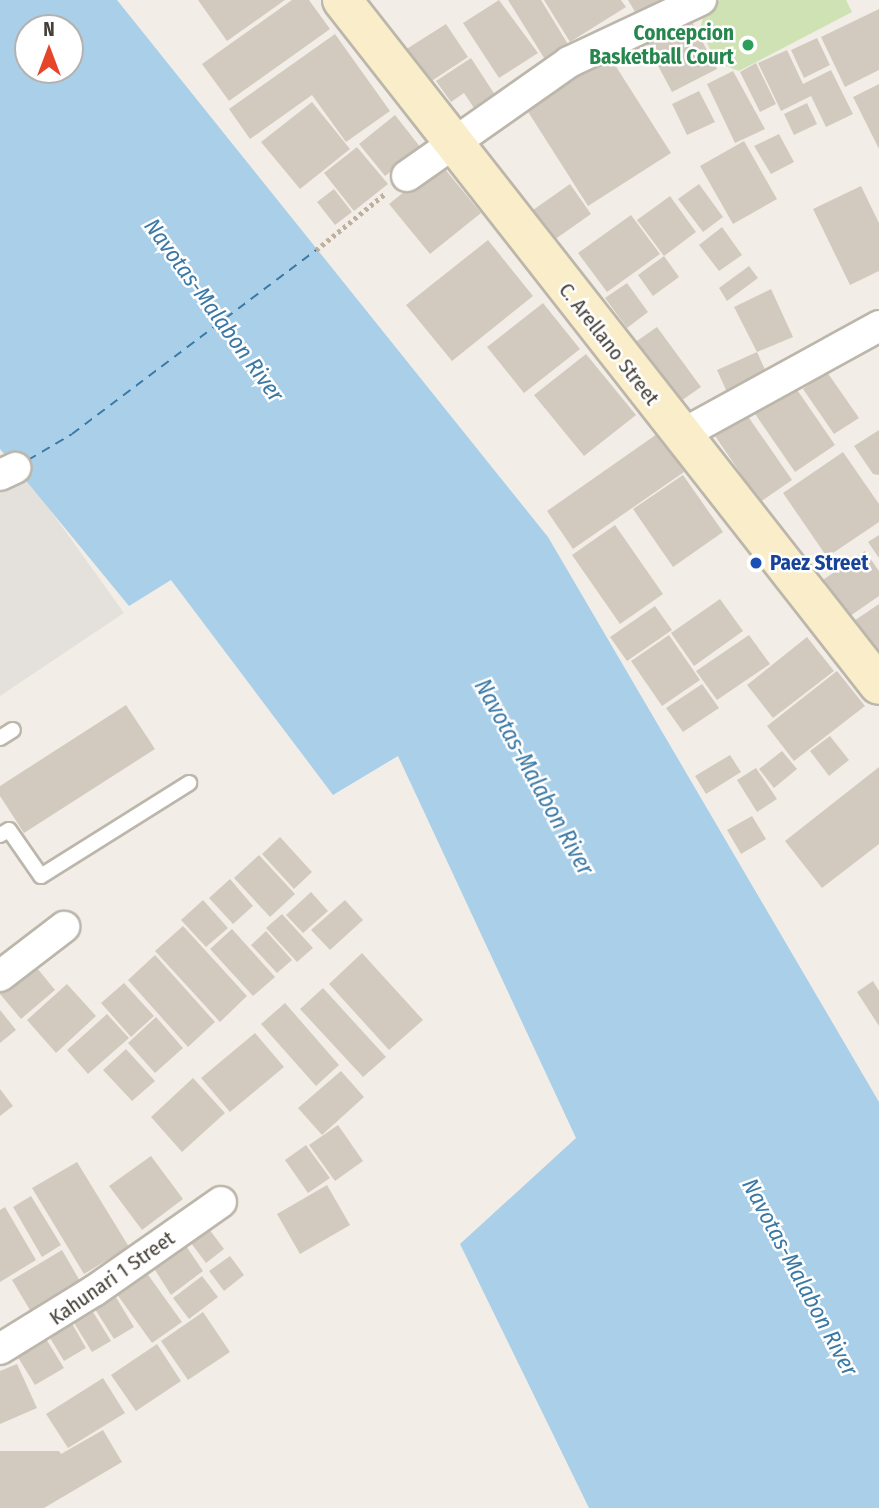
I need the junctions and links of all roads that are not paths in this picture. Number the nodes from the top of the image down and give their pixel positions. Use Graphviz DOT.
graph roads {
  1 [pos="342,0"];
  2 [pos="701,0"];
  3 [pos="450,142"];
  4 [pos="407,176"];
  5 [pos="879,326"];
  6 [pos="681,435"];
  7 [pos="877,678"];
  8 [pos="13,730"];
  9 [pos="0,738"];
  10 [pos="189,783"];
  11 [pos="0,835"];
  12 [pos="64,927"];
  13 [pos="0,976"];
  14 [pos="221,1202"];
  15 [pos="0,1349"];
  1 -- 3 [label="main road, C. Arellano Street"];
  2 -- 3 [label="street"];
  3 -- 4 [label="street"];
  3 -- 6 [label="main road, C. Arellano Street"];
  5 -- 6 [label="street"];
  6 -- 7 [label="main road, C. Arellano Street"];
  8 -- 9 [label="lane"];
  10 -- 11 [label="lane"];
  12 -- 13 [label="street"];
  14 -- 15 [label="street, Kahunari 1 Street"];
}
